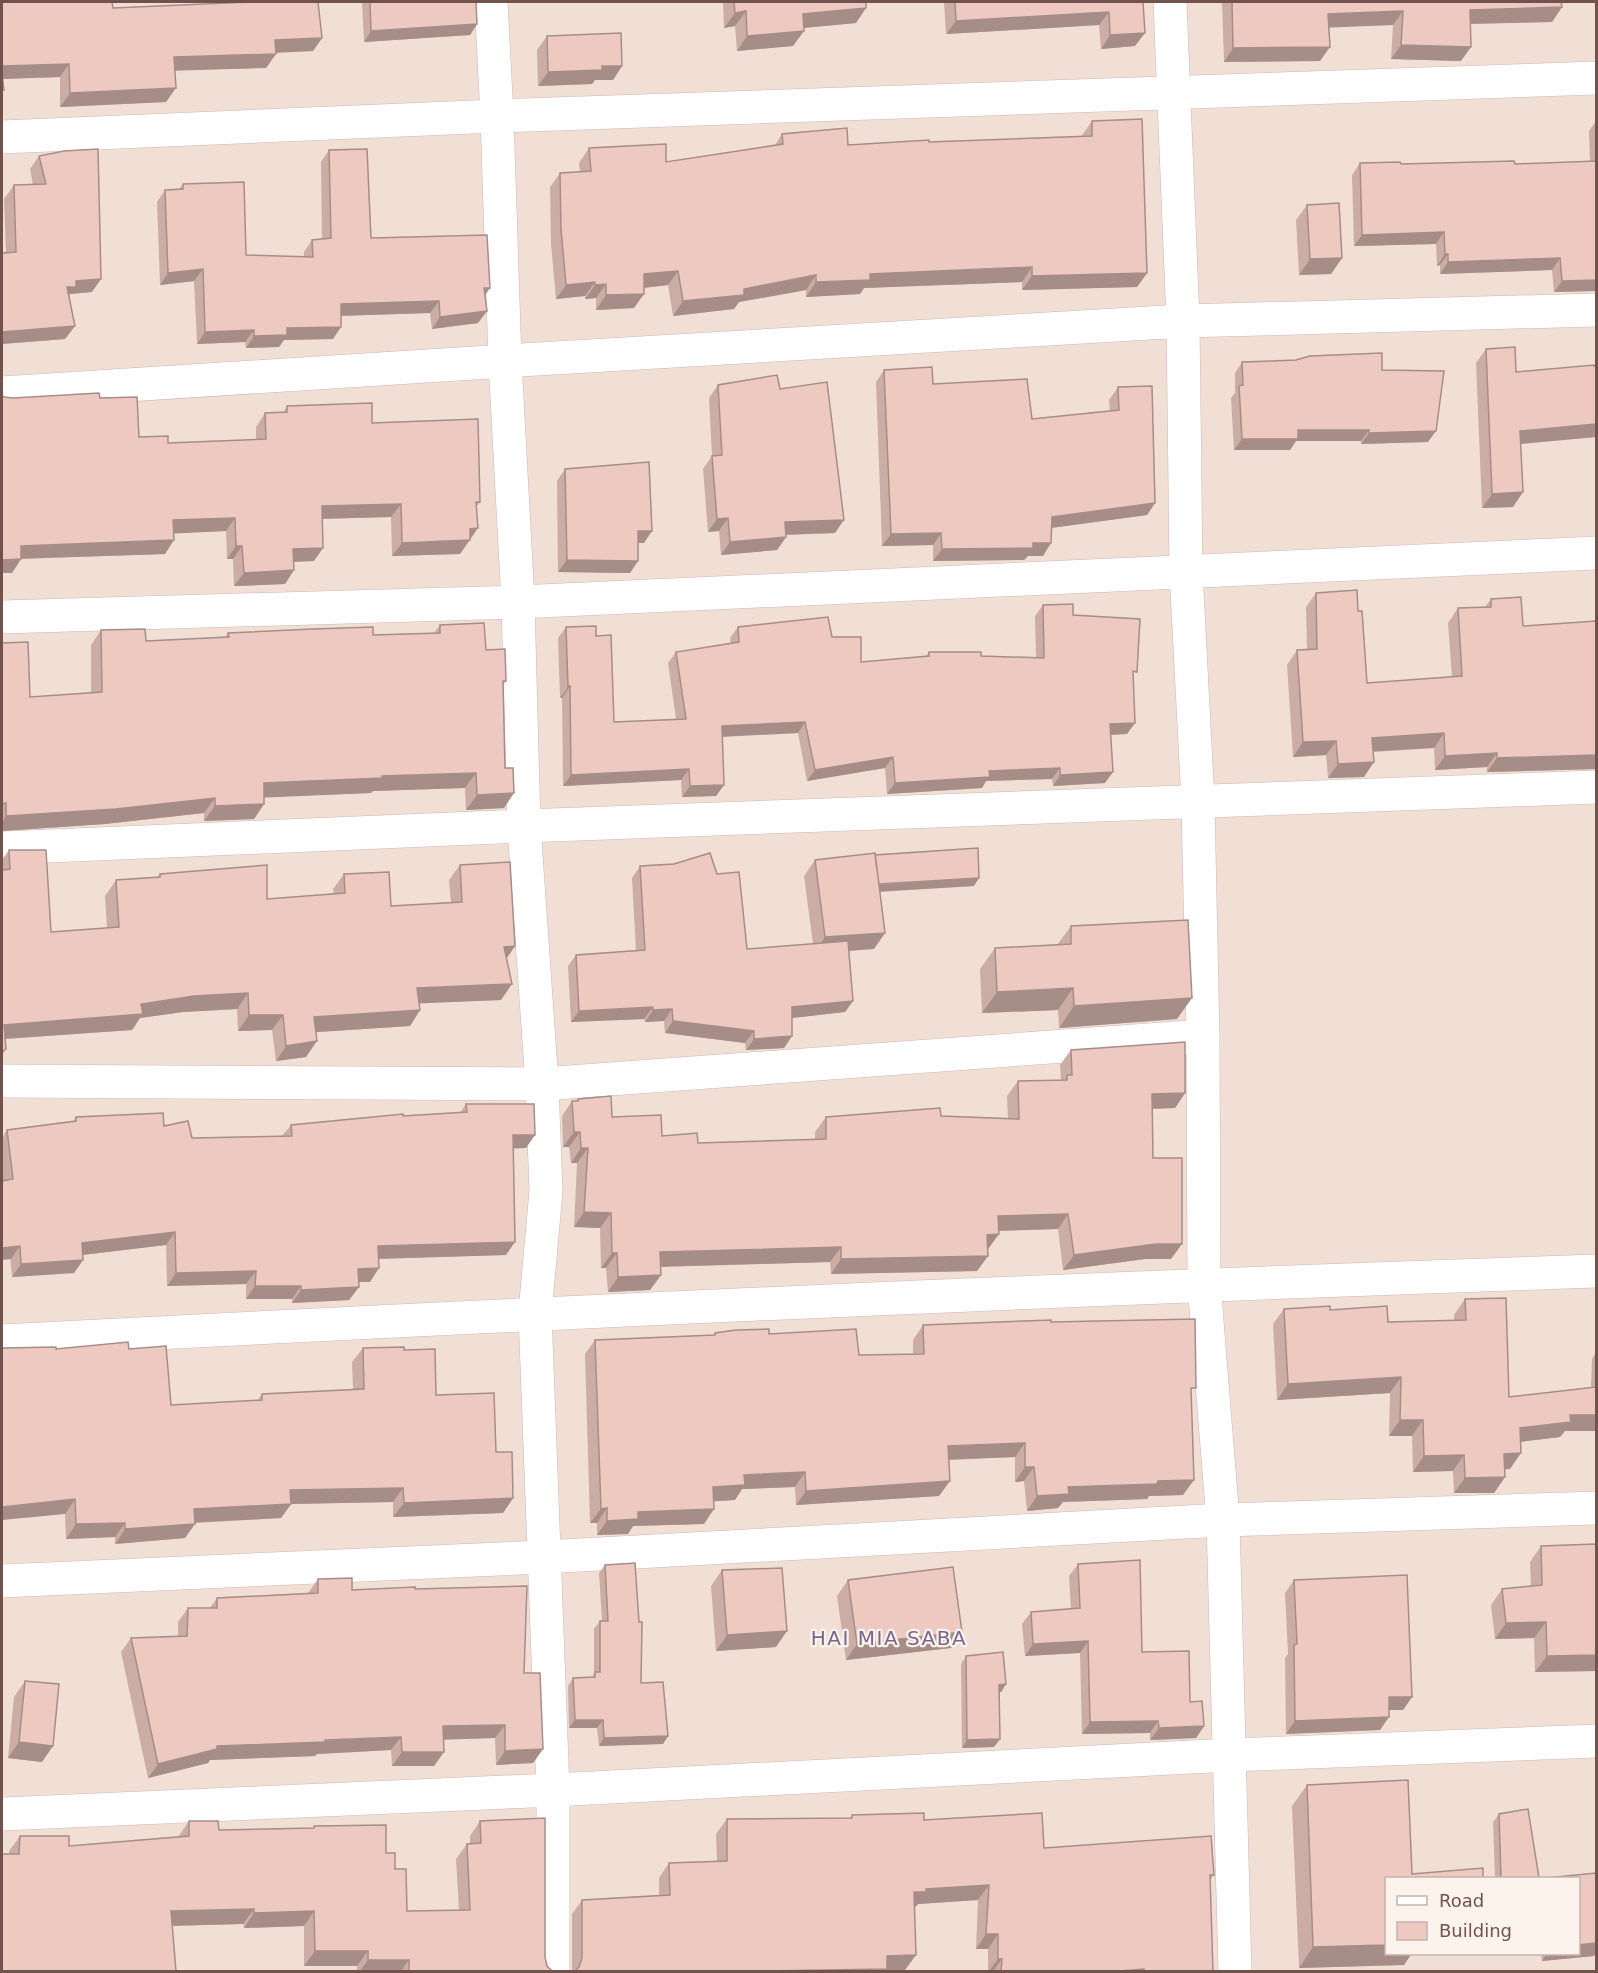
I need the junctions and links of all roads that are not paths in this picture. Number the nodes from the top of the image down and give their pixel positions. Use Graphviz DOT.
graph roads {
  1 [pos="491,2"];
  2 [pos="1170,2"];
  3 [pos="1596,78"];
  4 [pos="1173,93"];
  5 [pos="497,116"];
  6 [pos="2,137"];
  7 [pos="1596,310"];
  8 [pos="1183,321"];
  9 [pos="505,361"];
  10 [pos="2,393"];
  11 [pos="1596,553"];
  12 [pos="1186,571"];
  13 [pos="518,602"];
  14 [pos="2,617"];
  15 [pos="1596,787"];
  16 [pos="1198,802"];
  17 [pos="524,825"];
  18 [pos="2,848"];
  19 [pos="1203,1036"];
  20 [pos="2,1081"];
  21 [pos="542,1084"];
  22 [pos="1596,1271"];
  23 [pos="1204,1284"];
  24 [pos="535,1313"];
  25 [pos="2,1341"];
  26 [pos="1596,1508"];
  27 [pos="1223,1520"];
  28 [pos="544,1557"];
  29 [pos="2,1581"];
  30 [pos="1596,1741"];
  31 [pos="1230,1755"];
  32 [pos="553,1790"];
  33 [pos="2,1814"];
  34 [pos="553,1971"];
  35 [pos="1235,1971"];
  1 -- 5 [label="street"];
  2 -- 4 [label="street"];
  3 -- 4 [label="street"];
  4 -- 5 [label="street"];
  4 -- 8 [label="street"];
  5 -- 6 [label="street"];
  5 -- 9 [label="street"];
  7 -- 8 [label="street"];
  8 -- 9 [label="street"];
  8 -- 12 [label="street"];
  9 -- 10 [label="street"];
  9 -- 13 [label="street"];
  11 -- 12 [label="street"];
  12 -- 13 [label="street"];
  12 -- 16 [label="street"];
  13 -- 14 [label="street"];
  13 -- 17 [label="street"];
  15 -- 16 [label="street"];
  16 -- 17 [label="street"];
  16 -- 19 [label="street"];
  17 -- 18 [label="street"];
  17 -- 21 [label="street"];
  19 -- 21 [label="street"];
  19 -- 23 [label="street"];
  20 -- 21 [label="street"];
  21 -- 24 [label="street"];
  22 -- 23 [label="street"];
  23 -- 24 [label="street"];
  23 -- 27 [label="street"];
  24 -- 25 [label="street"];
  24 -- 28 [label="street"];
  26 -- 27 [label="street"];
  27 -- 28 [label="street"];
  27 -- 31 [label="street"];
  28 -- 29 [label="street"];
  28 -- 32 [label="street"];
  30 -- 31 [label="street"];
  31 -- 32 [label="street"];
  31 -- 35 [label="street"];
  32 -- 33 [label="street"];
  32 -- 34 [label="street"];
}
